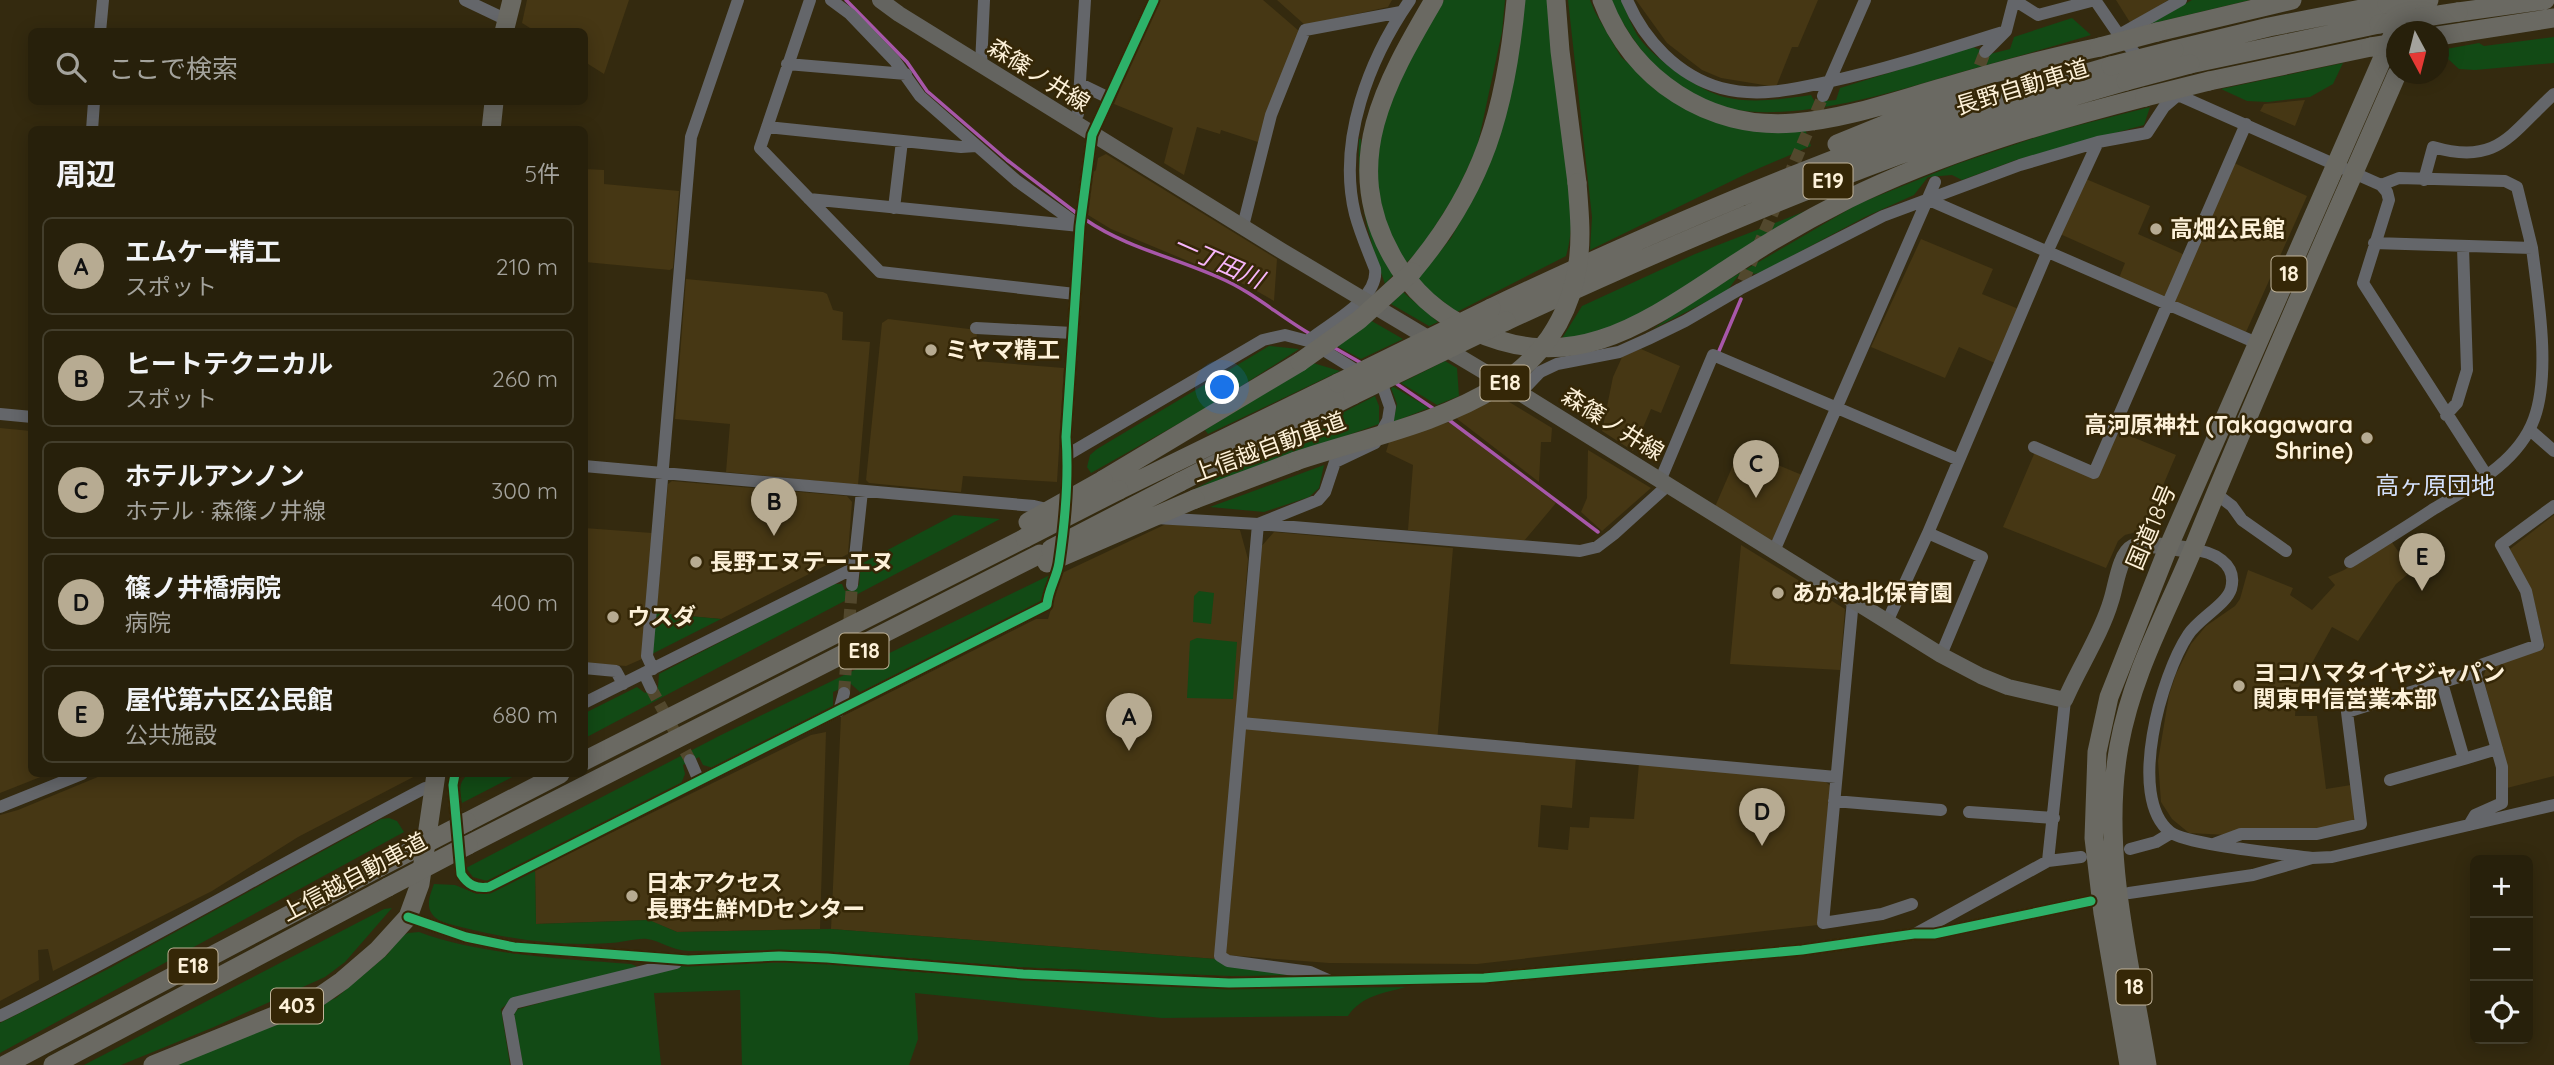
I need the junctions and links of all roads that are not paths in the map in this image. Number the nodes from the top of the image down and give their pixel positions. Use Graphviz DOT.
graph roads {
  1 [pos="103,0"];
  2 [pos="465,0"];
  3 [pos="512,0"];
  4 [pos="738,0"];
  5 [pos="810,0"];
  6 [pos="831,0"];
  7 [pos="880,0"];
  8 [pos="984,0"];
  9 [pos="1085,0"];
  10 [pos="1154,0"];
  11 [pos="1410,0"];
  12 [pos="1434,0"];
  13 [pos="1516,0"];
  14 [pos="1556,0"];
  15 [pos="1602,0"];
  16 [pos="1627,0"];
  17 [pos="1865,0"];
  18 [pos="2014,0"];
  19 [pos="2095,0"];
  20 [pos="2161,0"];
  21 [pos="2181,0"];
  22 [pos="2292,0"];
  23 [pos="2410,0"];
  24 [pos="2429,0"];
  25 [pos="2544,0"];
  26 [pos="899,7"];
  27 [pos="1401,12"];
  28 [pos="2420,21"];
  29 [pos="2554,21"];
  30 [pos="2156,23"];
  31 [pos="506,26"];
  32 [pos="100,28"];
  33 [pos="2006,31"];
  34 [pos="2119,34"];
  35 [pos="2449,34"];
  36 [pos="2386,45"];
  37 [pos="2100,47"];
  38 [pos="1985,52"];
  39 [pos="787,64"];
  40 [pos="981,65"];
  41 [pos="906,74"];
  42 [pos="1829,81"];
  43 [pos="1080,84"];
  44 [pos="2392,84"];
  45 [pos="2554,94"];
  46 [pos="2178,95"];
  47 [pos="1823,96"];
  48 [pos="1110,98"];
  49 [pos="94,105"];
  50 [pos="494,105"];
  51 [pos="1078,114"];
  52 [pos="2246,124"];
  53 [pos="92,126"];
  54 [pos="491,126"];
  55 [pos="767,127"];
  56 [pos="2020,131"];
  57 [pos="1092,135"];
  58 [pos="902,141"];
  59 [pos="2098,142"];
  60 [pos="976,146"];
  61 [pos="2345,169"];
  62 [pos="2424,180"];
  63 [pos="1935,182"];
  64 [pos="2381,185"];
  65 [pos="809,199"];
  66 [pos="1929,200"];
  67 [pos="894,208"];
  68 [pos="1081,221"];
  69 [pos="1676,223"];
  70 [pos="1243,226"];
  71 [pos="2374,243"];
  72 [pos="2463,247"];
  73 [pos="2532,248"];
  74 [pos="2048,253"];
  75 [pos="1076,294"];
  76 [pos="1538,296"];
  77 [pos="1364,299"];
  78 [pos="2168,305"];
  79 [pos="1506,321"];
  80 [pos="976,328"];
  81 [pos="1073,333"];
  82 [pos="1312,337"];
  83 [pos="2258,346"];
  84 [pos="1345,389"];
  85 [pos="1520,393"];
  86 [pos="1838,408"];
  87 [pos="0,414"];
  88 [pos="2446,415"];
  89 [pos="28,417"];
  90 [pos="2529,430"];
  91 [pos="2034,447"];
  92 [pos="2554,451"];
  93 [pos="1067,455"];
  94 [pos="1959,460"];
  95 [pos="588,466"];
  96 [pos="663,473"];
  97 [pos="2487,476"];
  98 [pos="1663,483"];
  99 [pos="1111,485"];
  100 [pos="862,491"];
  101 [pos="2215,493"];
  102 [pos="2554,506"];
  103 [pos="1063,513"];
  104 [pos="1258,524"];
  105 [pos="1928,533"];
  106 [pos="2168,548"];
  107 [pos="2192,550"];
  108 [pos="1774,551"];
  109 [pos="2286,551"];
  110 [pos="1043,559"];
  111 [pos="2350,562"];
  112 [pos="854,568"];
  113 [pos="852,585"];
  114 [pos="1853,600"];
  115 [pos="1887,622"];
  116 [pos="1941,655"];
  117 [pos="588,668"];
  118 [pos="649,671"];
  119 [pos="2475,672"];
  120 [pos="2442,683"];
  121 [pos="623,684"];
  122 [pos="651,688"];
  123 [pos="844,692"];
  124 [pos="2065,700"];
  125 [pos="588,702"];
  126 [pos="839,711"];
  127 [pos="1241,723"];
  128 [pos="2497,749"];
  129 [pos="588,759"];
  130 [pos="2464,759"];
  131 [pos="690,760"];
  132 [pos="75,777"];
  133 [pos="454,777"];
  134 [pos="554,777"];
  135 [pos="1836,777"];
  136 [pos="2390,780"];
  137 [pos="431,781"];
  138 [pos="699,781"];
  139 [pos="1834,801"];
  140 [pos="2554,804"];
  141 [pos="0,807"];
  142 [pos="1941,810"];
  143 [pos="1969,812"];
  144 [pos="2054,818"];
  145 [pos="2469,825"];
  146 [pos="2171,833"];
  147 [pos="2214,844"];
  148 [pos="2130,849"];
  149 [pos="2081,856"];
  150 [pos="2312,858"];
  151 [pos="2048,861"];
  152 [pos="1912,904"];
  153 [pos="2111,904"];
  154 [pos="408,917"];
  155 [pos="1914,934"];
  156 [pos="688,960"];
  157 [pos="1331,982"];
  158 [pos="0,1016"];
  159 [pos="5,1065"];
  160 [pos="53,1065"];
  161 [pos="153,1065"];
  162 [pos="517,1065"];
  163 [pos="2129,1065"];
  164 [pos="2147,1065"];
  1 -- 32 [label="street"];
  2 -- 31 [label="street"];
  3 -- 31 [label="highway"];
  4 -- 96 [label="street"];
  5 -- 39 [label="street"];
  6 -- 41 [label="street"];
  7 -- 26 [label="main road, 森篠ノ井線"];
  8 -- 40 [label="street"];
  9 -- 43 [label="street"];
  10 -- 48 [label="street"];
  11 -- 27 [label="street"];
  12 -- 56 [label="highway"];
  13 -- 99 [label="highway, 上信越自動車道 / E18, bridge"];
  14 -- 110 [label="highway, 上信越自動車道 / E18, bridge"];
  15 -- 37 [label="highway"];
  16 -- 42 [label="street"];
  17 -- 42 [label="street"];
  18 -- 19 [label="street"];
  18 -- 33 [label="street"];
  19 -- 34 [label="street"];
  20 -- 30 [label="street"];
  21 -- 30 [label="street"];
  22 -- 30 [label="highway"];
  23 -- 61 [label="highway, 国道18号 / 18"];
  23 -- 69 [label="highway, 長野自動車道 / E19, bridge"];
  24 -- 28 [label="highway"];
  25 -- 76 [label="highway, 長野自動車道 / E19, bridge"];
  26 -- 40 [label="main road, 森篠ノ井線"];
  27 -- 70 [label="street"];
  27 -- 77 [label="street"];
  29 -- 35 [label="highway"];
  30 -- 34 [label="street"];
  30 -- 37 [label="highway, bridge"];
  33 -- 38 [label="street"];
  33 -- 42 [label="street"];
  34 -- 46 [label="street"];
  36 -- 56 [label="highway, bridge"];
  37 -- 69 [label="highway"];
  39 -- 41 [label="street"];
  39 -- 55 [label="street"];
  40 -- 57 [label="main road, 森篠ノ井線"];
  41 -- 60 [label="street"];
  42 -- 47 [label="street"];
  43 -- 48 [label="street"];
  43 -- 51 [label="street"];
  44 -- 61 [label="highway, 国道18号 / 18"];
  45 -- 62 [label="street"];
  46 -- 52 [label="street"];
  46 -- 59 [label="street"];
  48 -- 57 [label="street"];
  49 -- 53 [label="street"];
  50 -- 54 [label="highway"];
  52 -- 61 [label="street"];
  52 -- 78 [label="street"];
  55 -- 58 [label="street"];
  55 -- 65 [label="street"];
  56 -- 79 [label="highway"];
  57 -- 68 [label="street"];
  57 -- 70 [label="main road, 森篠ノ井線"];
  58 -- 60 [label="street"];
  58 -- 67 [label="street"];
  59 -- 66 [label="street"];
  59 -- 74 [label="street"];
  60 -- 68 [label="street"];
  61 -- 64 [label="street"];
  61 -- 83 [label="highway, 国道18号 / 18"];
  61 -- 101 [label="highway, 国道18号 / 18"];
  62 -- 64 [label="street"];
  62 -- 73 [label="street"];
  63 -- 66 [label="street"];
  64 -- 71 [label="street"];
  65 -- 67 [label="street"];
  65 -- 75 [label="street"];
  66 -- 74 [label="street"];
  66 -- 85 [label="street"];
  66 -- 86 [label="street"];
  67 -- 68 [label="street"];
  68 -- 75 [label="street"];
  69 -- 76 [label="highway, 長野自動車道 / E19"];
  70 -- 77 [label="main road, 森篠ノ井線"];
  71 -- 72 [label="street"];
  71 -- 88 [label="street"];
  72 -- 73 [label="street"];
  72 -- 88 [label="street"];
  73 -- 90 [label="street"];
  74 -- 78 [label="street"];
  74 -- 94 [label="street"];
  75 -- 81 [label="street"];
  76 -- 79 [label="highway, 上信越自動車道 / E18"];
  76 -- 84 [label="highway, 上信越自動車道 / E18, bridge"];
  77 -- 82 [label="street"];
  77 -- 85 [label="main road, 森篠ノ井線"];
  78 -- 83 [label="street"];
  78 -- 91 [label="street"];
  79 -- 84 [label="highway, 上信越自動車道 / E18, bridge"];
  80 -- 81 [label="street"];
  81 -- 93 [label="street"];
  82 -- 93 [label="street"];
  82 -- 104 [label="street"];
  83 -- 106 [label="highway, 国道18号 / 18"];
  84 -- 99 [label="highway, 上信越自動車道 / E18"];
  84 -- 110 [label="highway, 上信越自動車道 / E18, bridge"];
  85 -- 98 [label="main road, 森篠ノ井線"];
  86 -- 94 [label="street"];
  86 -- 98 [label="street"];
  86 -- 108 [label="street"];
  87 -- 89 [label="street"];
  88 -- 97 [label="street"];
  90 -- 92 [label="street"];
  90 -- 97 [label="street"];
  93 -- 103 [label="street"];
  94 -- 105 [label="street"];
  95 -- 96 [label="street"];
  96 -- 100 [label="street"];
  96 -- 118 [label="street"];
  97 -- 111 [label="street"];
  98 -- 104 [label="street"];
  98 -- 108 [label="main road, 森篠ノ井線"];
  99 -- 129 [label="highway, 上信越自動車道 / E18, bridge"];
  100 -- 103 [label="street"];
  100 -- 112 [label="street"];
  101 -- 107 [label="highway, 国道18号 / 18"];
  101 -- 109 [label="street"];
  102 -- 119 [label="street"];
  103 -- 104 [label="street"];
  103 -- 126 [label="street"];
  104 -- 127 [label="street"];
  105 -- 115 [label="street"];
  105 -- 116 [label="street"];
  106 -- 107 [label="main road"];
  106 -- 124 [label="main road"];
  106 -- 153 [label="highway, 国道18号 / 18"];
  107 -- 146 [label="street"];
  107 -- 153 [label="highway, 国道18号 / 18"];
  108 -- 114 [label="main road, 森篠ノ井線"];
  110 -- 160 [label="highway, 上信越自動車道 / E18, bridge"];
  112 -- 113 [label="street"];
  112 -- 118 [label="street"];
  114 -- 115 [label="main road, 森篠ノ井線"];
  114 -- 135 [label="street"];
  115 -- 116 [label="main road, 森篠ノ井線"];
  116 -- 124 [label="main road, 森篠ノ井線"];
  117 -- 121 [label="street"];
  118 -- 121 [label="street"];
  118 -- 122 [label="street"];
  119 -- 120 [label="street"];
  119 -- 128 [label="street"];
  120 -- 130 [label="street"];
  120 -- 147 [label="street"];
  121 -- 125 [label="street"];
  123 -- 126 [label="street"];
  124 -- 144 [label="street"];
  126 -- 138 [label="street"];
  127 -- 135 [label="street"];
  127 -- 157 [label="street"];
  128 -- 130 [label="street"];
  128 -- 145 [label="street"];
  130 -- 136 [label="street"];
  131 -- 138 [label="street"];
  132 -- 141 [label="street"];
  133 -- 138 [label="street"];
  134 -- 159 [label="highway, 上信越自動車道 / E18, bridge"];
  135 -- 139 [label="street"];
  137 -- 154 [label="highway, 403"];
  137 -- 158 [label="street"];
  139 -- 142 [label="street"];
  139 -- 152 [label="street"];
  140 -- 145 [label="street"];
  143 -- 144 [label="street"];
  144 -- 151 [label="street"];
  145 -- 150 [label="street"];
  146 -- 147 [label="street"];
  146 -- 148 [label="street"];
  147 -- 150 [label="street"];
  149 -- 151 [label="street"];
  150 -- 153 [label="street"];
  151 -- 155 [label="street"];
  153 -- 155 [label="street"];
  153 -- 163 [label="highway, 国道18号 / 18"];
  153 -- 164 [label="highway, 国道18号 / 18"];
  154 -- 156 [label="street"];
  154 -- 161 [label="highway, 403"];
  155 -- 157 [label="street"];
  156 -- 157 [label="street"];
  156 -- 162 [label="street"];
}
